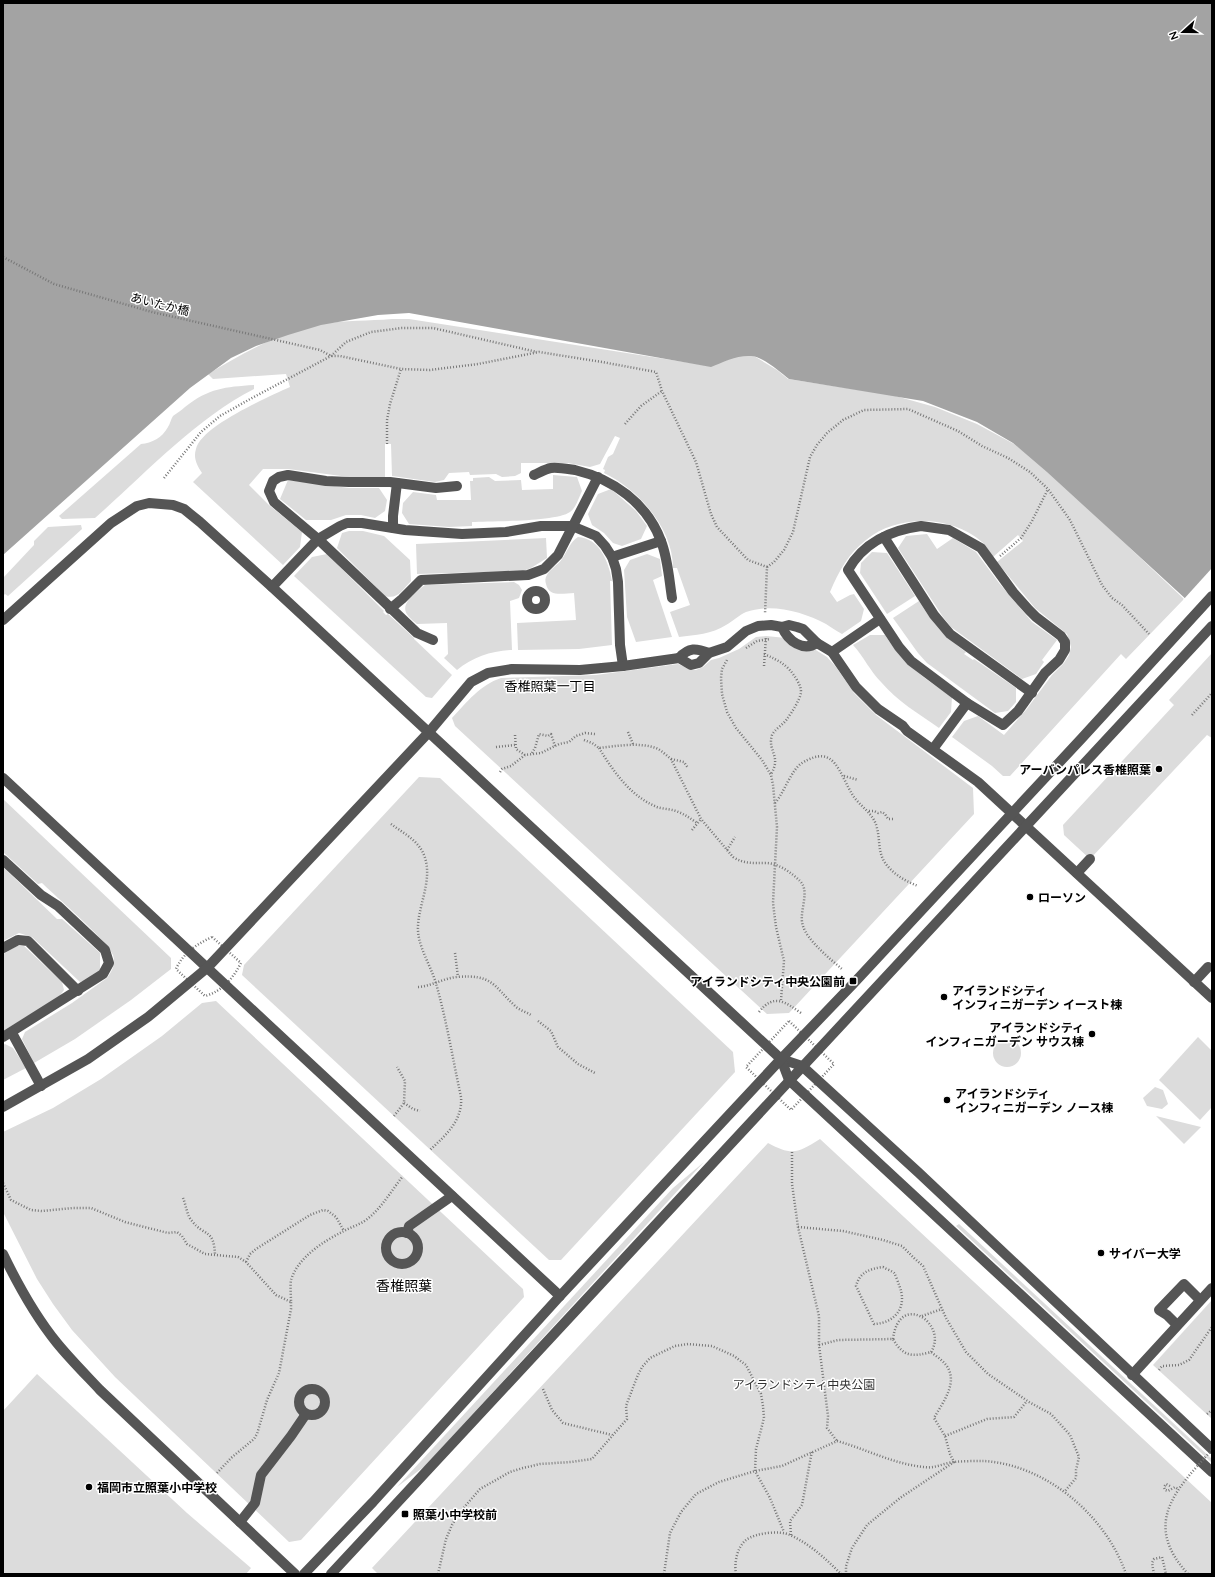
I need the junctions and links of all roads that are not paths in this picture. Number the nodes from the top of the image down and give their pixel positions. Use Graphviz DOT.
graph roads {
  1 [pos="534,475"];
  2 [pos="598,477"];
  3 [pos="397,483"];
  4 [pos="457,486"];
  5 [pos="572,526"];
  6 [pos="393,528"];
  7 [pos="884,537"];
  8 [pos="318,539"];
  9 [pos="661,541"];
  10 [pos="612,557"];
  11 [pos="528,576"];
  12 [pos="272,587"];
  13 [pos="533,590"];
  14 [pos="1212,596"];
  15 [pos="672,598"];
  16 [pos="390,608"];
  17 [pos="880,619"];
  18 [pos="3,620"];
  19 [pos="1212,626"];
  20 [pos="782,627"];
  21 [pos="433,640"];
  22 [pos="817,643"];
  23 [pos="832,652"];
  24 [pos="709,653"];
  25 [pos="679,658"];
  26 [pos="623,666"];
  27 [pos="1032,692"];
  28 [pos="967,703"];
  29 [pos="429,732"];
  30 [pos="933,749"];
  31 [pos="3,778"];
  32 [pos="1012,813"];
  33 [pos="1027,826"];
  34 [pos="1090,859"];
  35 [pos="3,860"];
  36 [pos="1077,873"];
  37 [pos="3,948"];
  38 [pos="1208,967"];
  39 [pos="207,968"];
  40 [pos="1194,982"];
  41 [pos="78,991"];
  42 [pos="1212,998"];
  43 [pos="7,1035"];
  44 [pos="781,1059"];
  45 [pos="802,1066"];
  46 [pos="789,1080"];
  47 [pos="41,1086"];
  48 [pos="3,1107"];
  49 [pos="452,1196"];
  50 [pos="407,1232"];
  51 [pos="3,1254"];
  52 [pos="1212,1288"];
  53 [pos="560,1296"];
  54 [pos="1200,1300"];
  55 [pos="1177,1324"];
  56 [pos="1132,1375"];
  57 [pos="306,1414"];
  58 [pos="1212,1450"];
  59 [pos="1212,1472"];
  60 [pos="240,1522"];
  61 [pos="295,1574"];
  62 [pos="304,1574"];
  63 [pos="331,1574"];
  1 -- 2 [label="street"];
  2 -- 5 [label="street"];
  2 -- 9 [label="street"];
  3 -- 4 [label="street"];
  3 -- 6 [label="street"];
  3 -- 8 [label="street"];
  5 -- 6 [label="street"];
  5 -- 10 [label="street"];
  5 -- 11 [label="street"];
  6 -- 8 [label="street"];
  7 -- 17 [label="street"];
  7 -- 27 [label="street"];
  7 -- 27 [label="street"];
  8 -- 12 [label="street"];
  8 -- 16 [label="street"];
  9 -- 10 [label="street"];
  9 -- 15 [label="street"];
  10 -- 26 [label="street"];
  11 -- 13 [label="street"];
  11 -- 16 [label="street"];
  12 -- 18 [label="street"];
  12 -- 29 [label="street"];
  14 -- 32 [label="street"];
  16 -- 21 [label="street"];
  17 -- 23 [label="street"];
  17 -- 28 [label="street"];
  19 -- 33 [label="street"];
  20 -- 22 [label="street"];
  20 -- 22 [label="street"];
  20 -- 24 [label="street"];
  22 -- 23 [label="street"];
  23 -- 30 [label="street"];
  24 -- 25 [label="street"];
  24 -- 25 [label="street"];
  25 -- 26 [label="street"];
  26 -- 29 [label="street"];
  27 -- 28 [label="street"];
  28 -- 30 [label="street"];
  29 -- 39 [label="street"];
  29 -- 44 [label="street"];
  30 -- 32 [label="street"];
  31 -- 39 [label="street"];
  32 -- 33 [label="street"];
  32 -- 44 [label="street"];
  33 -- 36 [label="street"];
  33 -- 45 [label="street"];
  34 -- 36 [label="street"];
  35 -- 41 [label="street"];
  36 -- 40 [label="street"];
  37 -- 41 [label="street"];
  38 -- 40 [label="street"];
  39 -- 47 [label="street"];
  39 -- 49 [label="street"];
  40 -- 42 [label="street"];
  41 -- 43 [label="street"];
  43 -- 47 [label="street"];
  44 -- 45 [label="street"];
  44 -- 46 [label="street"];
  44 -- 53 [label="street"];
  45 -- 46 [label="street"];
  45 -- 56 [label="street"];
  46 -- 59 [label="street"];
  46 -- 63 [label="street"];
  47 -- 48 [label="street"];
  49 -- 50 [label="street"];
  49 -- 53 [label="street"];
  51 -- 60 [label="street"];
  52 -- 54 [label="street"];
  53 -- 62 [label="street"];
  54 -- 55 [label="street"];
  54 -- 55 [label="street"];
  55 -- 56 [label="street"];
  56 -- 58 [label="street"];
  57 -- 60 [label="street"];
  60 -- 61 [label="street"];
}
